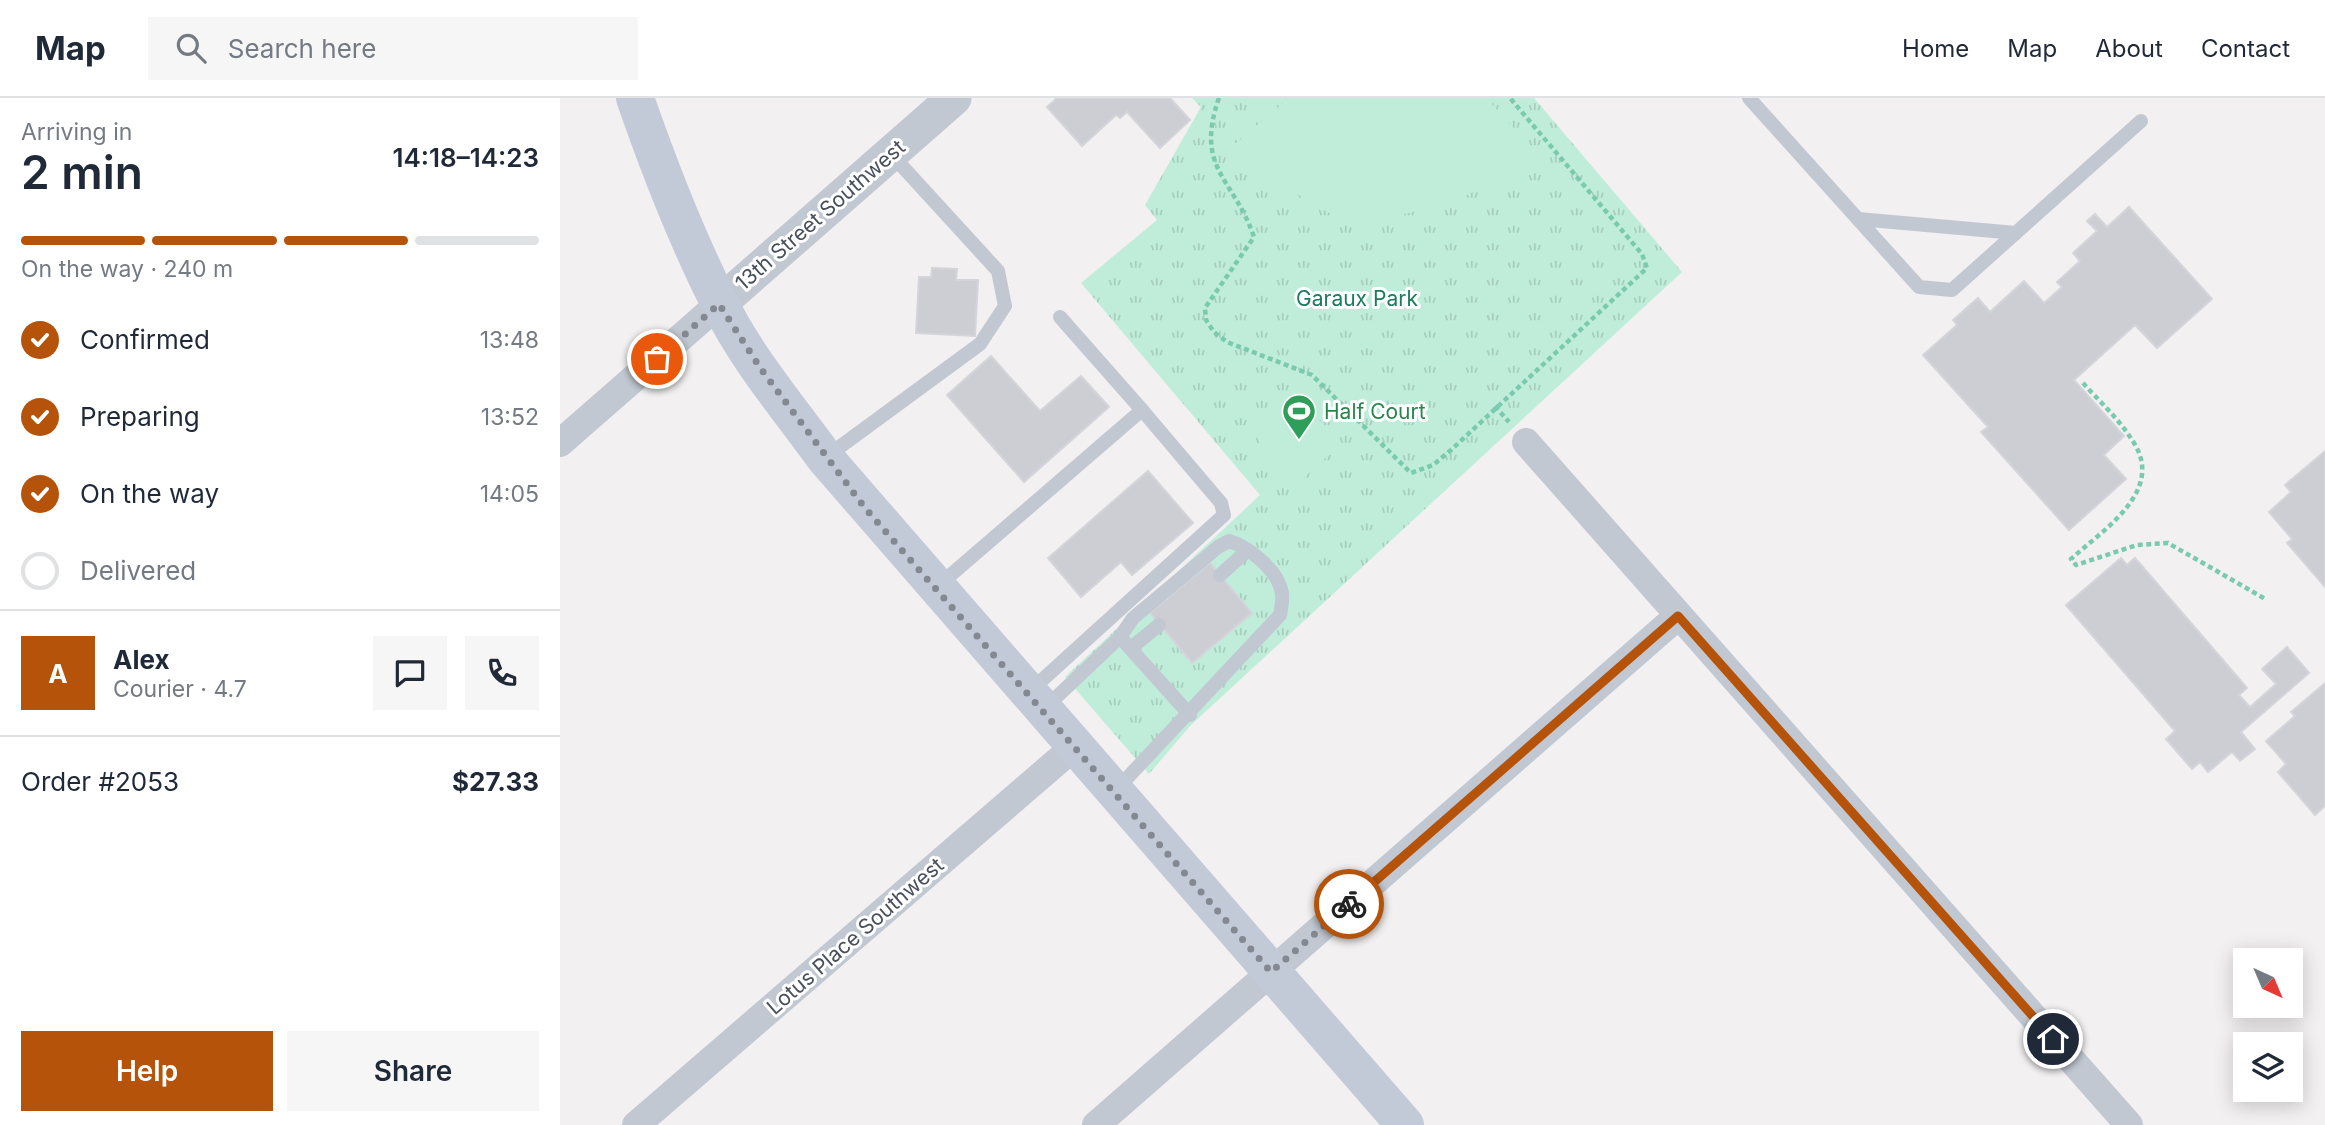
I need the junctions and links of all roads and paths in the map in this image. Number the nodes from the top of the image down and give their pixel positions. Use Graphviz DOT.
graph roads {
  1 [pos="635,98"];
  2 [pos="954,98"];
  3 [pos="1219,98"];
  4 [pos="1510,98"];
  5 [pos="1749,98"];
  6 [pos="2141,121"];
  7 [pos="891,154"];
  8 [pos="1858,219"];
  9 [pos="2016,233"];
  10 [pos="719,304"];
  11 [pos="1060,317"];
  12 [pos="2083,383"];
  13 [pos="1142,410"];
  14 [pos="1525,442"];
  15 [pos="560,443"];
  16 [pos="825,458"];
  17 [pos="1248,550"];
  18 [pos="1220,575"];
  19 [pos="936,588"];
  20 [pos="2267,600"];
  21 [pos="1678,616"];
  22 [pos="1159,625"];
  23 [pos="1120,636"];
  24 [pos="1131,648"];
  25 [pos="1035,702"];
  26 [pos="1190,715"];
  27 [pos="1074,747"];
  28 [pos="1114,792"];
  29 [pos="1271,972"];
  30 [pos="636,1125"];
  31 [pos="1096,1125"];
  32 [pos="1405,1125"];
  33 [pos="2129,1125"];
  1 -- 10 [label="main road"];
  2 -- 7 [label="street, 13th Street Southwest"];
  3 -- 4 [label="path"];
  5 -- 8 [label="lane"];
  6 -- 9 [label="lane"];
  7 -- 10 [label="street, 13th Street Southwest"];
  7 -- 16 [label="lane"];
  8 -- 9 [label="lane"];
  8 -- 9 [label="lane"];
  10 -- 15 [label="street, 13th Street Southwest"];
  10 -- 16 [label="main road"];
  11 -- 13 [label="lane"];
  12 -- 20 [label="path"];
  13 -- 19 [label="lane"];
  13 -- 25 [label="lane"];
  14 -- 21 [label="street"];
  16 -- 19 [label="main road"];
  17 -- 18 [label="lane"];
  17 -- 23 [label="lane"];
  17 -- 26 [label="lane"];
  19 -- 25 [label="main road"];
  21 -- 29 [label="street"];
  21 -- 33 [label="street"];
  22 -- 24 [label="lane"];
  23 -- 24 [label="lane"];
  23 -- 25 [label="lane"];
  24 -- 26 [label="lane"];
  25 -- 27 [label="main road"];
  26 -- 28 [label="lane"];
  27 -- 28 [label="main road"];
  27 -- 30 [label="street, Lotus Place Southwest"];
  28 -- 29 [label="main road"];
  29 -- 31 [label="street"];
  29 -- 32 [label="main road"];
}
